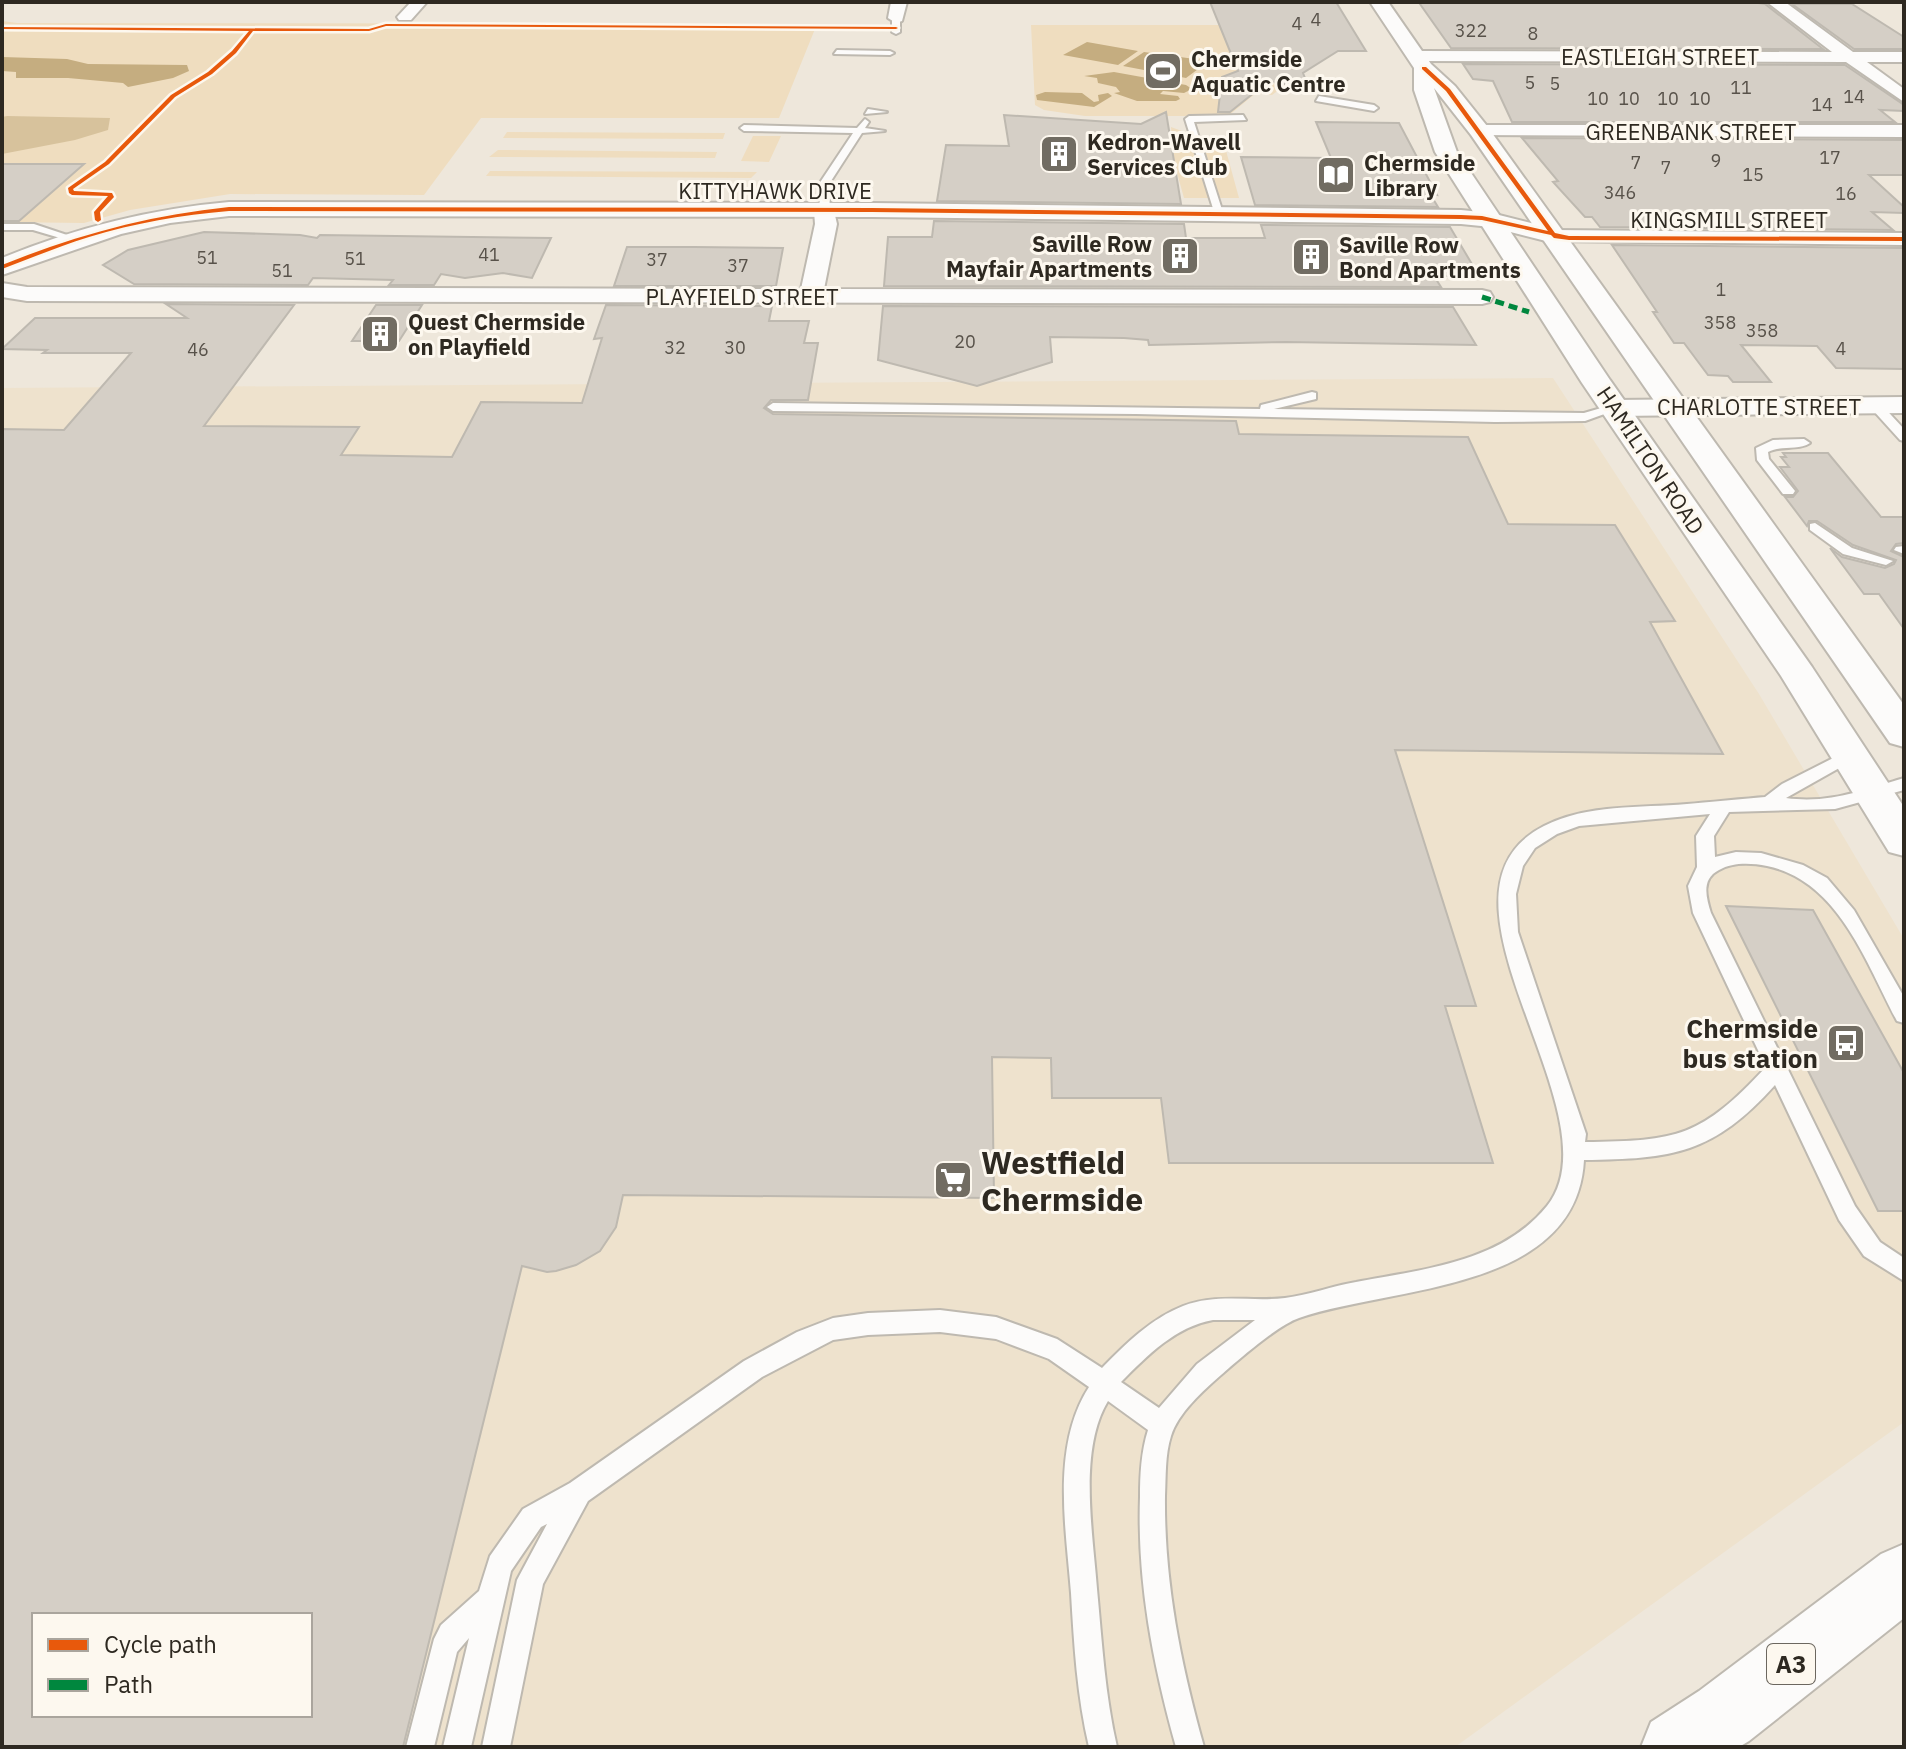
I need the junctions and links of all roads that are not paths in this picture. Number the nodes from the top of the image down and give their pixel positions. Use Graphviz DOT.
graph roads {
  1 [pos="419,2"];
  2 [pos="1379,2"];
  3 [pos="1775,2"];
  4 [pos="405,17"];
  5 [pos="837,52"];
  6 [pos="890,53"];
  7 [pos="1848,56"];
  8 [pos="1904,57"];
  9 [pos="1420,62"];
  10 [pos="1904,97"];
  11 [pos="1319,99"];
  12 [pos="1374,108"];
  13 [pos="883,112"];
  14 [pos="1243,118"];
  15 [pos="865,122"];
  16 [pos="744,128"];
  17 [pos="881,131"];
  18 [pos="1479,131"];
  19 [pos="1904,131"];
  20 [pos="824,211"];
  21 [pos="1219,216"];
  22 [pos="1491,220"];
  23 [pos="2,227"];
  24 [pos="1554,236"];
  25 [pos="1904,239"];
  26 [pos="77,240"];
  27 [pos="2,267"];
  28 [pos="2,281"];
  29 [pos="2,290"];
  30 [pos="811,296"];
  31 [pos="1482,297"];
  32 [pos="1312,396"];
  33 [pos="1875,405"];
  34 [pos="1904,405"];
  35 [pos="1673,406"];
  36 [pos="773,407"];
  37 [pos="1615,408"];
  38 [pos="1243,414"];
  39 [pos="1904,437"];
  40 [pos="1804,443"];
  41 [pos="1788,491"];
  42 [pos="1815,527"];
  43 [pos="1840,546"];
  44 [pos="1876,550"];
  45 [pos="1886,561"];
  46 [pos="1893,706"];
  47 [pos="1904,734"];
  48 [pos="1851,754"];
  49 [pos="1890,790"];
  50 [pos="1769,803"];
  51 [pos="1723,808"];
  52 [pos="1904,841"];
  53 [pos="1706,869"];
  54 [pos="1904,1015"];
  55 [pos="1777,1069"];
  56 [pos="1577,1151"];
  57 [pos="1904,1271"];
  58 [pos="1291,1308"];
  59 [pos="1105,1382"];
  60 [pos="1162,1425"];
  61 [pos="579,1492"];
  62 [pos="1904,1577"];
  63 [pos="489,1601"];
  64 [pos="420,1747"];
  65 [pos="457,1747"];
  66 [pos="496,1747"];
  67 [pos="1103,1747"];
  68 [pos="1190,1747"];
  69 [pos="1676,1747"];
  1 -- 4 [label="street"];
  2 -- 9 [label="main road, HAMILTON ROAD"];
  3 -- 7 [label="street"];
  5 -- 6 [label="lane"];
  7 -- 8 [label="street, EASTLEIGH STREET"];
  7 -- 9 [label="street, EASTLEIGH STREET"];
  7 -- 10 [label="street"];
  9 -- 18 [label="main road, HAMILTON ROAD"];
  9 -- 22 [label="main road, HAMILTON ROAD"];
  11 -- 12 [label="lane"];
  13 -- 15 [label="lane"];
  14 -- 21 [label="lane"];
  15 -- 16 [label="lane"];
  15 -- 17 [label="lane"];
  15 -- 20 [label="lane"];
  18 -- 19 [label="street, GREENBANK STREET"];
  18 -- 24 [label="main road, HAMILTON ROAD"];
  20 -- 21 [label="main road, KITTYHAWK DRIVE"];
  20 -- 26 [label="main road, KITTYHAWK DRIVE"];
  20 -- 30 [label="street"];
  21 -- 22 [label="main road, KITTYHAWK DRIVE"];
  22 -- 24 [label="main road, KITTYHAWK DRIVE"];
  22 -- 37 [label="main road, HAMILTON ROAD"];
  23 -- 26 [label="lane"];
  24 -- 25 [label="street, KINGSMILL STREET"];
  24 -- 35 [label="main road, HAMILTON ROAD"];
  26 -- 27 [label="main road, KITTYHAWK DRIVE"];
  26 -- 28 [label="main road, KITTYHAWK DRIVE"];
  29 -- 30 [label="street, PLAYFIELD STREET"];
  30 -- 31 [label="street, PLAYFIELD STREET"];
  32 -- 38 [label="lane"];
  33 -- 34 [label="street, CHARLOTTE STREET"];
  33 -- 35 [label="street, CHARLOTTE STREET"];
  33 -- 39 [label="lane"];
  35 -- 37 [label="street, CHARLOTTE STREET"];
  35 -- 46 [label="main road, HAMILTON ROAD"];
  36 -- 38 [label="lane"];
  37 -- 38 [label="lane"];
  37 -- 48 [label="main road, HAMILTON ROAD"];
  40 -- 41 [label="lane"];
  42 -- 43 [label="lane"];
  43 -- 44 [label="lane"];
  43 -- 45 [label="lane"];
  46 -- 47 [label="main road, HAMILTON ROAD"];
  48 -- 49 [label="main road, HAMILTON ROAD"];
  48 -- 50 [label="lane"];
  49 -- 50 [label="lane"];
  49 -- 52 [label="main road, HAMILTON ROAD"];
  50 -- 51 [label="lane"];
  51 -- 53 [label="lane"];
  51 -- 56 [label="lane"];
  53 -- 54 [label="lane"];
  53 -- 55 [label="lane"];
  55 -- 56 [label="lane"];
  55 -- 57 [label="lane"];
  56 -- 58 [label="lane"];
  58 -- 59 [label="lane"];
  58 -- 60 [label="lane"];
  59 -- 60 [label="lane"];
  59 -- 61 [label="lane"];
  59 -- 67 [label="lane"];
  60 -- 68 [label="lane"];
  61 -- 63 [label="lane"];
  61 -- 66 [label="lane"];
  62 -- 69 [label="main road, A3"];
  63 -- 64 [label="lane"];
  63 -- 65 [label="lane"];
}
